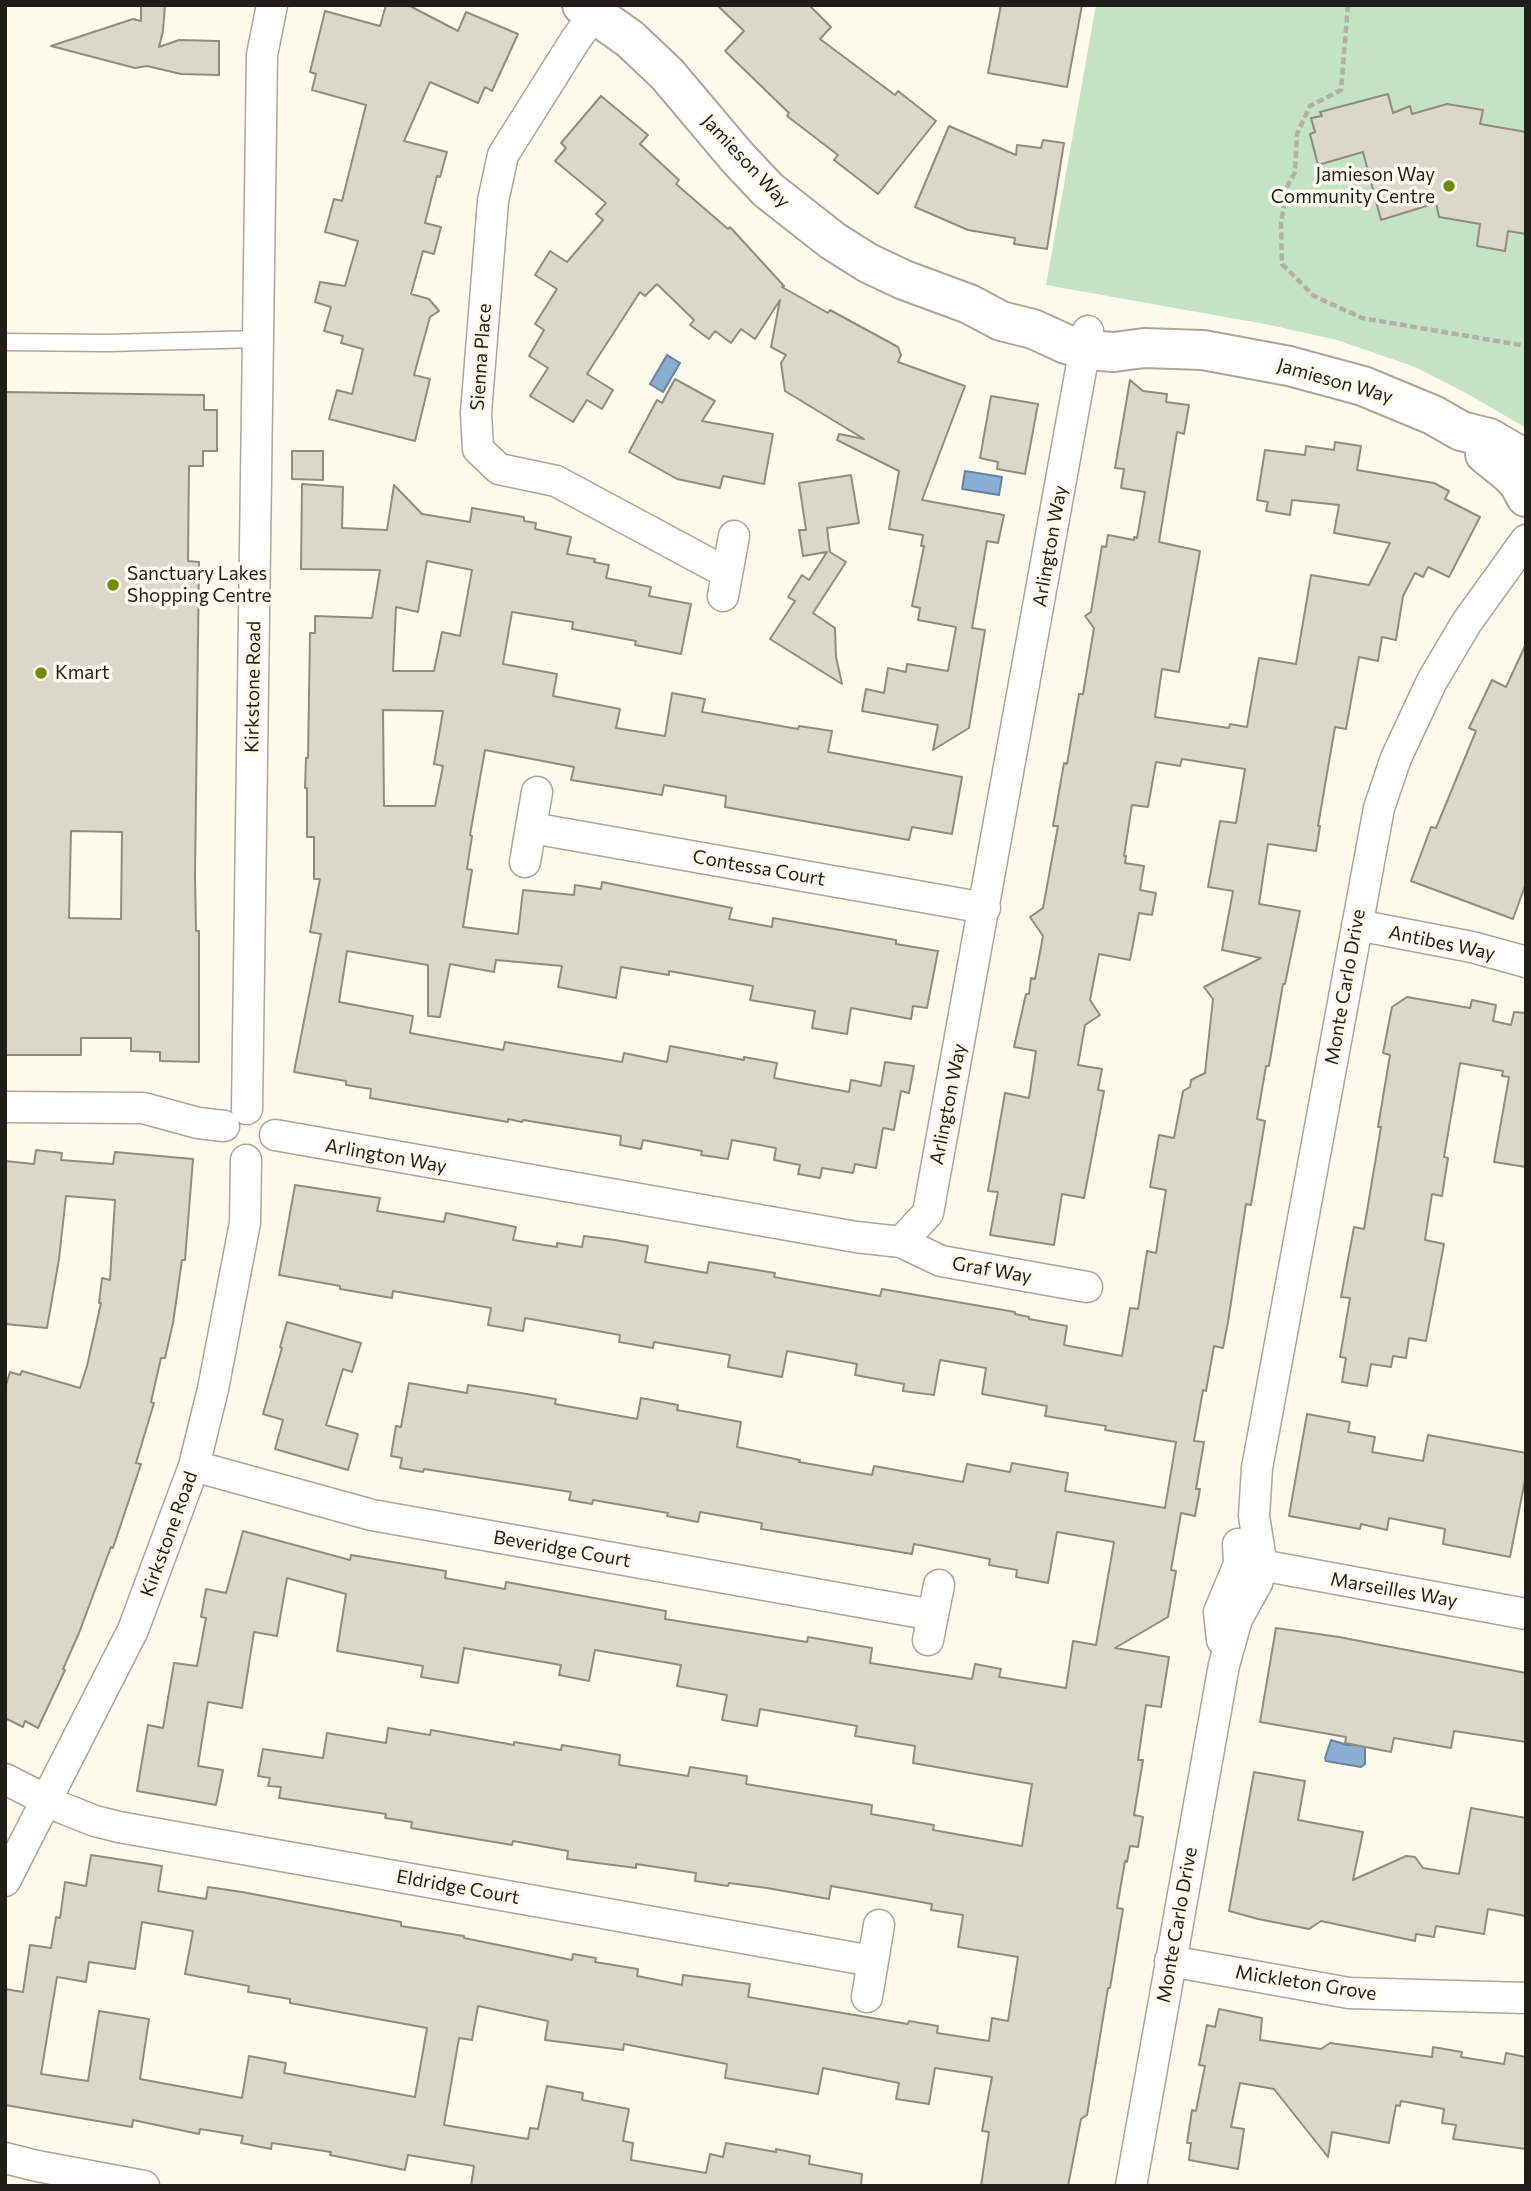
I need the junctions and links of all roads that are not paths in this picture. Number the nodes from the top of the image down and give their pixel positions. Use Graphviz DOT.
graph roads {
  1 [pos="248,5"];
  2 [pos="272,5"];
  3 [pos="589,9"];
  4 [pos="262,55"];
  5 [pos="258,340"];
  6 [pos="1087,341"];
  7 [pos="5,342"];
  8 [pos="1461,431"];
  9 [pos="1526,462"];
  10 [pos="1526,497"];
  11 [pos="734,536"];
  12 [pos="1526,540"];
  13 [pos="537,792"];
  14 [pos="532,828"];
  15 [pos="525,862"];
  16 [pos="985,908"];
  17 [pos="1357,925"];
  18 [pos="1526,962"];
  19 [pos="5,1107"];
  20 [pos="236,1118"];
  21 [pos="275,1135"];
  22 [pos="246,1160"];
  23 [pos="901,1242"];
  24 [pos="1087,1287"];
  25 [pos="194,1466"];
  26 [pos="1250,1564"];
  27 [pos="939,1585"];
  28 [pos="1526,1614"];
  29 [pos="5,1779"];
  30 [pos="47,1800"];
  31 [pos="5,1881"];
  32 [pos="879,1925"];
  33 [pos="873,1961"];
  34 [pos="1170,1961"];
  35 [pos="867,1997"];
  36 [pos="1526,1998"];
  37 [pos="5,2158"];
  38 [pos="144,2186"];
  39 [pos="1131,2186"];
  1 -- 4 [label="street, Kirkstone Road"];
  2 -- 4 [label="street, Kirkstone Road"];
  3 -- 6 [label="street, Jamieson Way"];
  3 -- 11 [label="street, Sienna Place"];
  4 -- 5 [label="street, Kirkstone Road"];
  5 -- 7 [label="lane"];
  5 -- 20 [label="street, Kirkstone Road"];
  6 -- 8 [label="street, Jamieson Way"];
  6 -- 16 [label="street, Arlington Way"];
  8 -- 9 [label="street, Jamieson Way"];
  8 -- 10 [label="street, Jamieson Way"];
  12 -- 17 [label="street, Monte Carlo Drive"];
  13 -- 14 [label="street"];
  14 -- 15 [label="street"];
  14 -- 16 [label="street, Contessa Court"];
  16 -- 23 [label="street, Arlington Way"];
  17 -- 18 [label="street, Antibes Way"];
  17 -- 26 [label="street, Monte Carlo Drive"];
  19 -- 20 [label="street"];
  20 -- 21 [label="street"];
  20 -- 22 [label="street"];
  21 -- 22 [label="street"];
  21 -- 23 [label="street, Arlington Way"];
  22 -- 25 [label="street, Kirkstone Road"];
  23 -- 24 [label="street, Graf Way"];
  25 -- 27 [label="street, Beveridge Court"];
  25 -- 30 [label="street, Kirkstone Road"];
  26 -- 28 [label="street, Marseilles Way"];
  26 -- 34 [label="street, Monte Carlo Drive"];
  29 -- 30 [label="street, Eldridge Court"];
  30 -- 31 [label="street, Kirkstone Road"];
  30 -- 33 [label="street, Eldridge Court"];
  32 -- 33 [label="street"];
  33 -- 35 [label="street"];
  34 -- 36 [label="street, Mickleton Grove"];
  34 -- 39 [label="street, Monte Carlo Drive"];
  37 -- 38 [label="street"];
}
